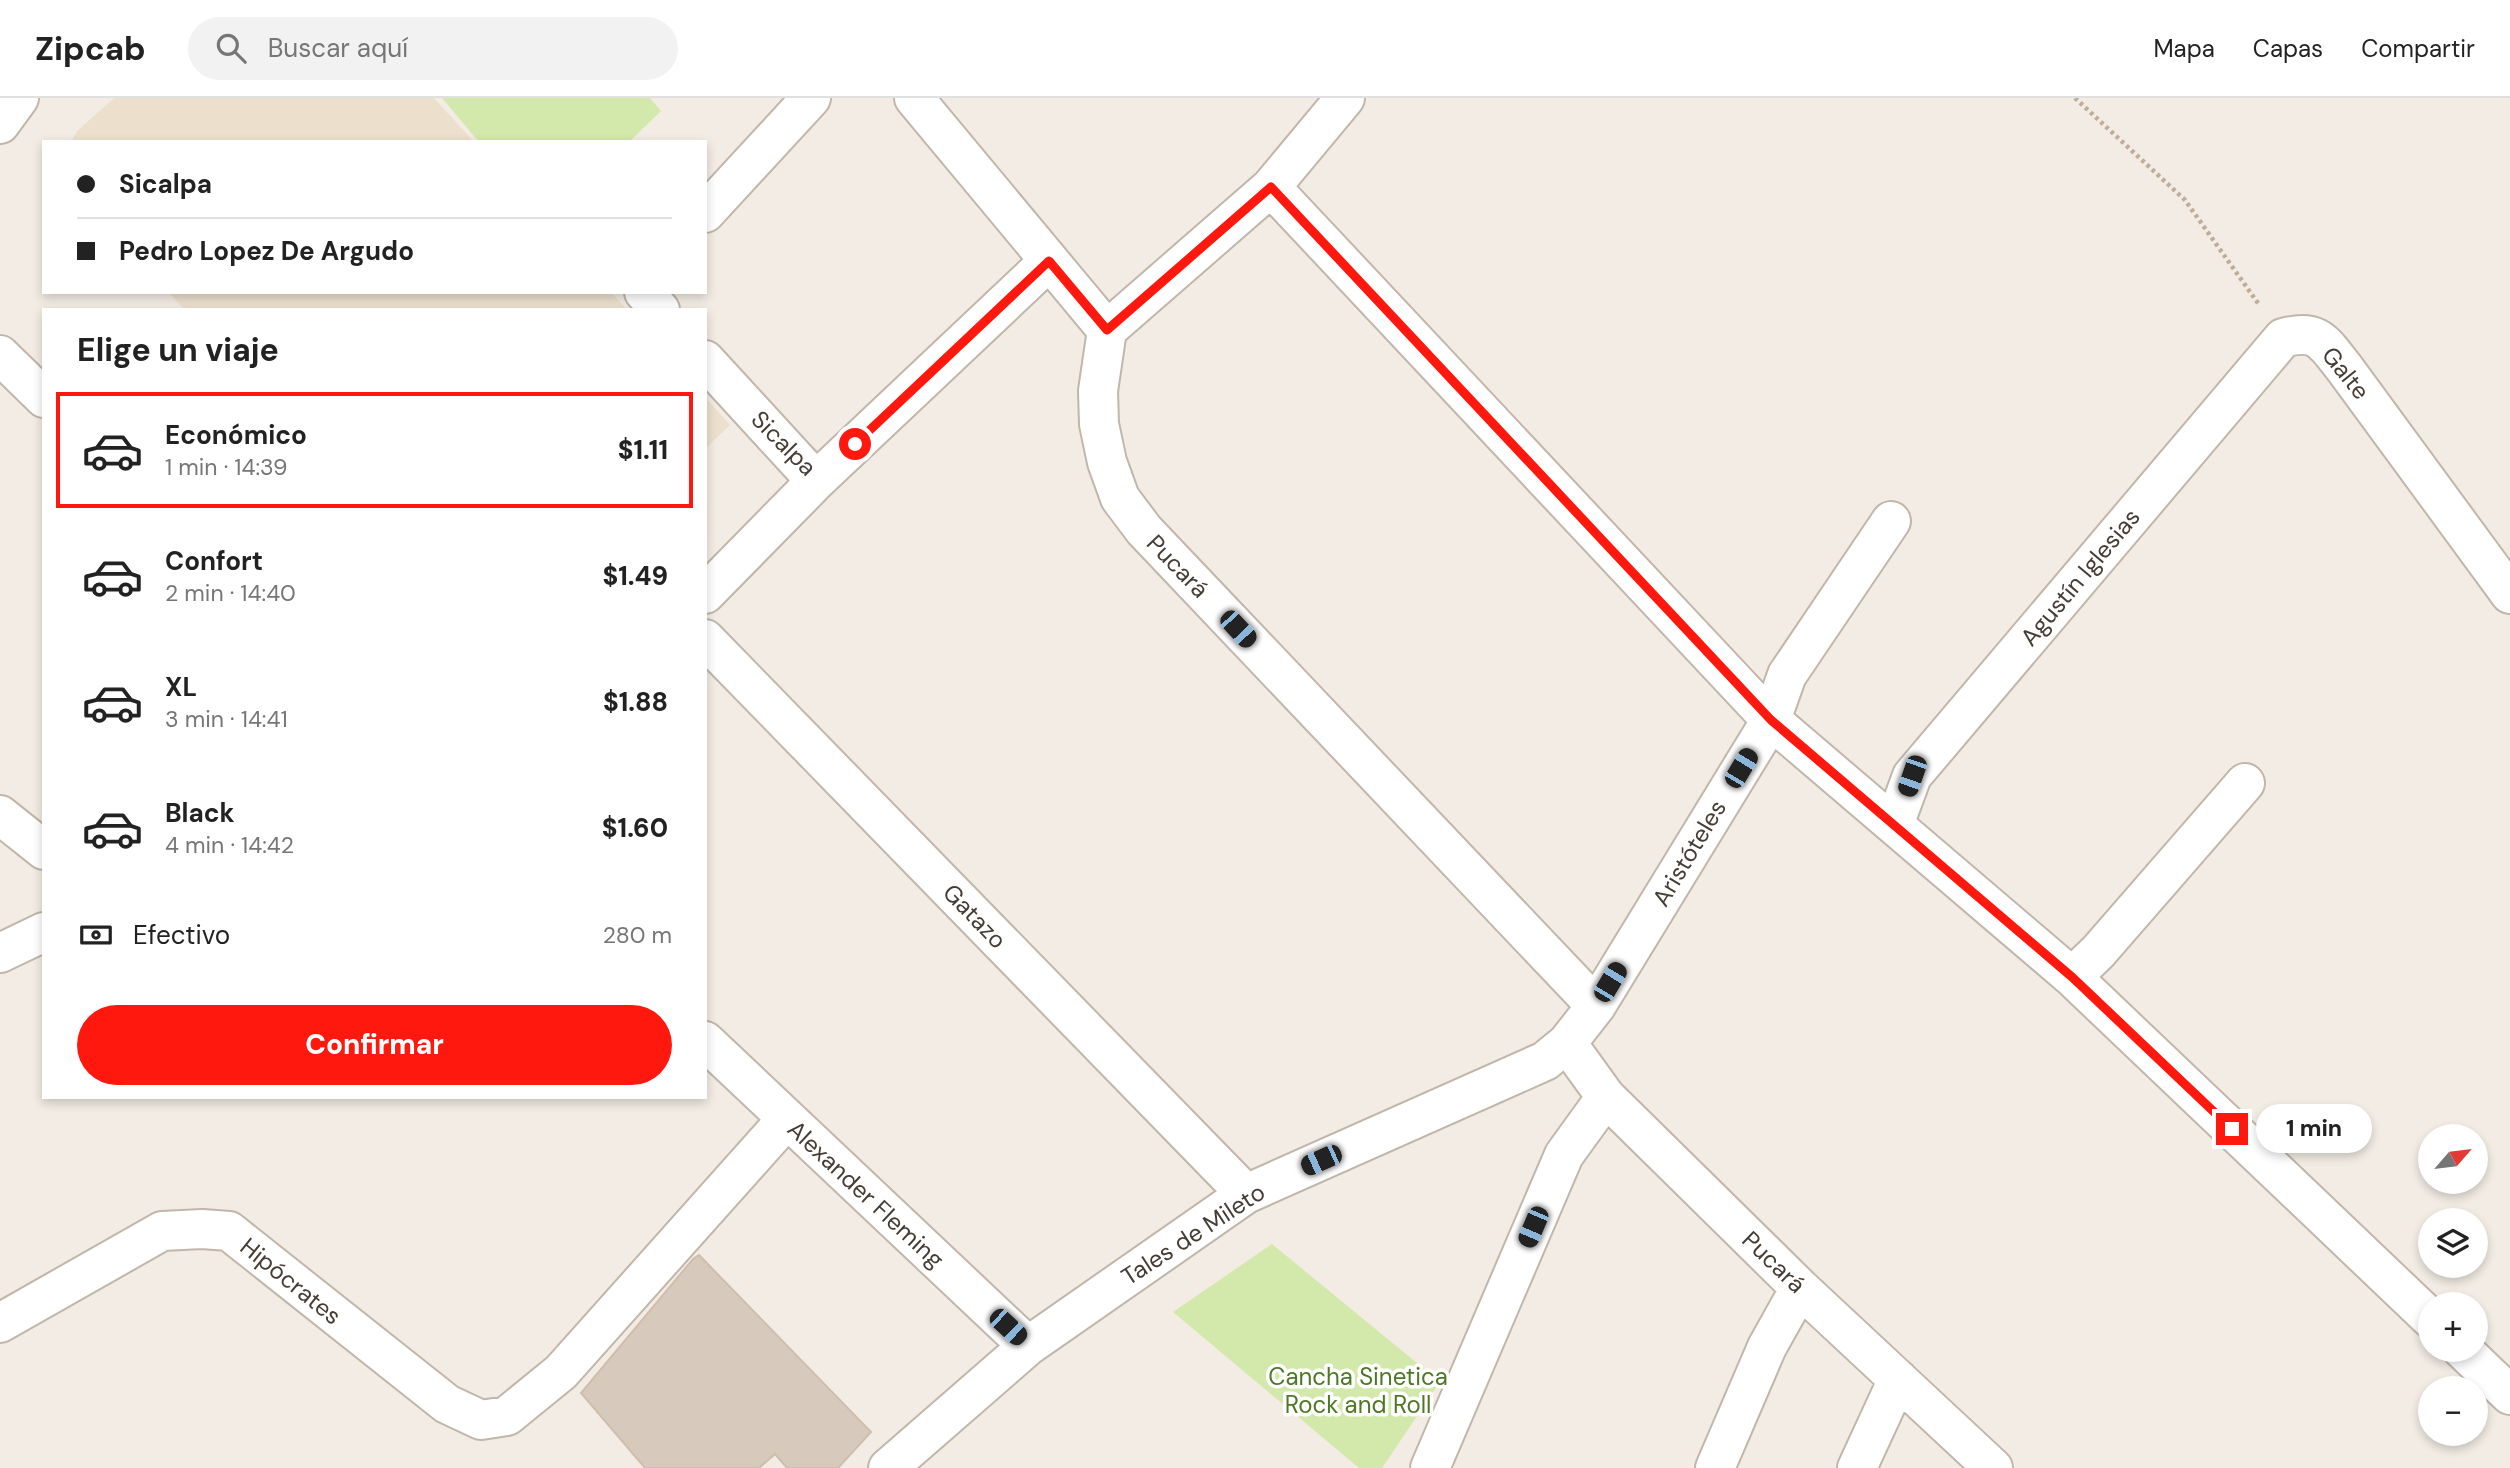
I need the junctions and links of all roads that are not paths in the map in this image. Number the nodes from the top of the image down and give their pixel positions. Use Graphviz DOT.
graph roads {
  1 [pos="19,98"];
  2 [pos="811,98"];
  3 [pos="914,98"];
  4 [pos="1345,98"];
  5 [pos="0,124"];
  6 [pos="1271,187"];
  7 [pos="707,211"];
  8 [pos="1049,261"];
  9 [pos="646,294"];
  10 [pos="658,308"];
  11 [pos="1107,330"];
  12 [pos="2283,338"];
  13 [pos="0,355"];
  14 [pos="707,361"];
  15 [pos="42,396"];
  16 [pos="816,481"];
  17 [pos="1891,521"];
  18 [pos="707,592"];
  19 [pos="2510,594"];
  20 [pos="707,641"];
  21 [pos="1771,720"];
  22 [pos="2245,783"];
  23 [pos="0,815"];
  24 [pos="1894,825"];
  25 [pos="42,848"];
  26 [pos="42,933"];
  27 [pos="0,954"];
  28 [pos="2072,977"];
  29 [pos="1596,1006"];
  30 [pos="707,1043"];
  31 [pos="1567,1043"];
  32 [pos="1606,1097"];
  33 [pos="786,1120"];
  34 [pos="1246,1194"];
  35 [pos="1800,1288"];
  36 [pos="2418,1307"];
  37 [pos="0,1323"];
  38 [pos="1028,1346"];
  39 [pos="2476,1362"];
  40 [pos="1898,1378"];
  41 [pos="2510,1395"];
  42 [pos="888,1468"];
  43 [pos="1430,1468"];
  44 [pos="1715,1468"];
  45 [pos="1857,1468"];
  46 [pos="1993,1468"];
  1 -- 5 [label="street"];
  2 -- 7 [label="street"];
  3 -- 8 [label="street"];
  4 -- 6 [label="street"];
  6 -- 11 [label="street"];
  6 -- 21 [label="street"];
  8 -- 11 [label="street"];
  8 -- 16 [label="street, Sicalpa"];
  9 -- 10 [label="street"];
  11 -- 29 [label="street, Pucará"];
  12 -- 19 [label="street, Galte"];
  12 -- 24 [label="street, Agustín Iglesias"];
  13 -- 15 [label="street"];
  14 -- 16 [label="street, Sicalpa"];
  16 -- 18 [label="street"];
  17 -- 21 [label="street, Aristóteles"];
  20 -- 34 [label="street, Gatazo"];
  21 -- 24 [label="street"];
  21 -- 29 [label="street, Aristóteles"];
  22 -- 28 [label="street"];
  23 -- 25 [label="street"];
  24 -- 28 [label="street"];
  26 -- 27 [label="street"];
  28 -- 36 [label="street"];
  29 -- 31 [label="street, Tales de Mileto"];
  30 -- 33 [label="street, Alexander Fleming"];
  31 -- 32 [label="street, Pucará"];
  31 -- 34 [label="street, Tales de Mileto"];
  32 -- 35 [label="street, Pucará"];
  32 -- 43 [label="street"];
  33 -- 37 [label="street, Hipócrates"];
  33 -- 38 [label="street, Alexander Fleming"];
  34 -- 38 [label="street, Tales de Mileto"];
  35 -- 40 [label="street, Pucará"];
  35 -- 44 [label="street"];
  38 -- 42 [label="street, Tales de Mileto"];
  39 -- 41 [label="street"];
  40 -- 45 [label="street"];
  40 -- 46 [label="street, Pucará"];
}
